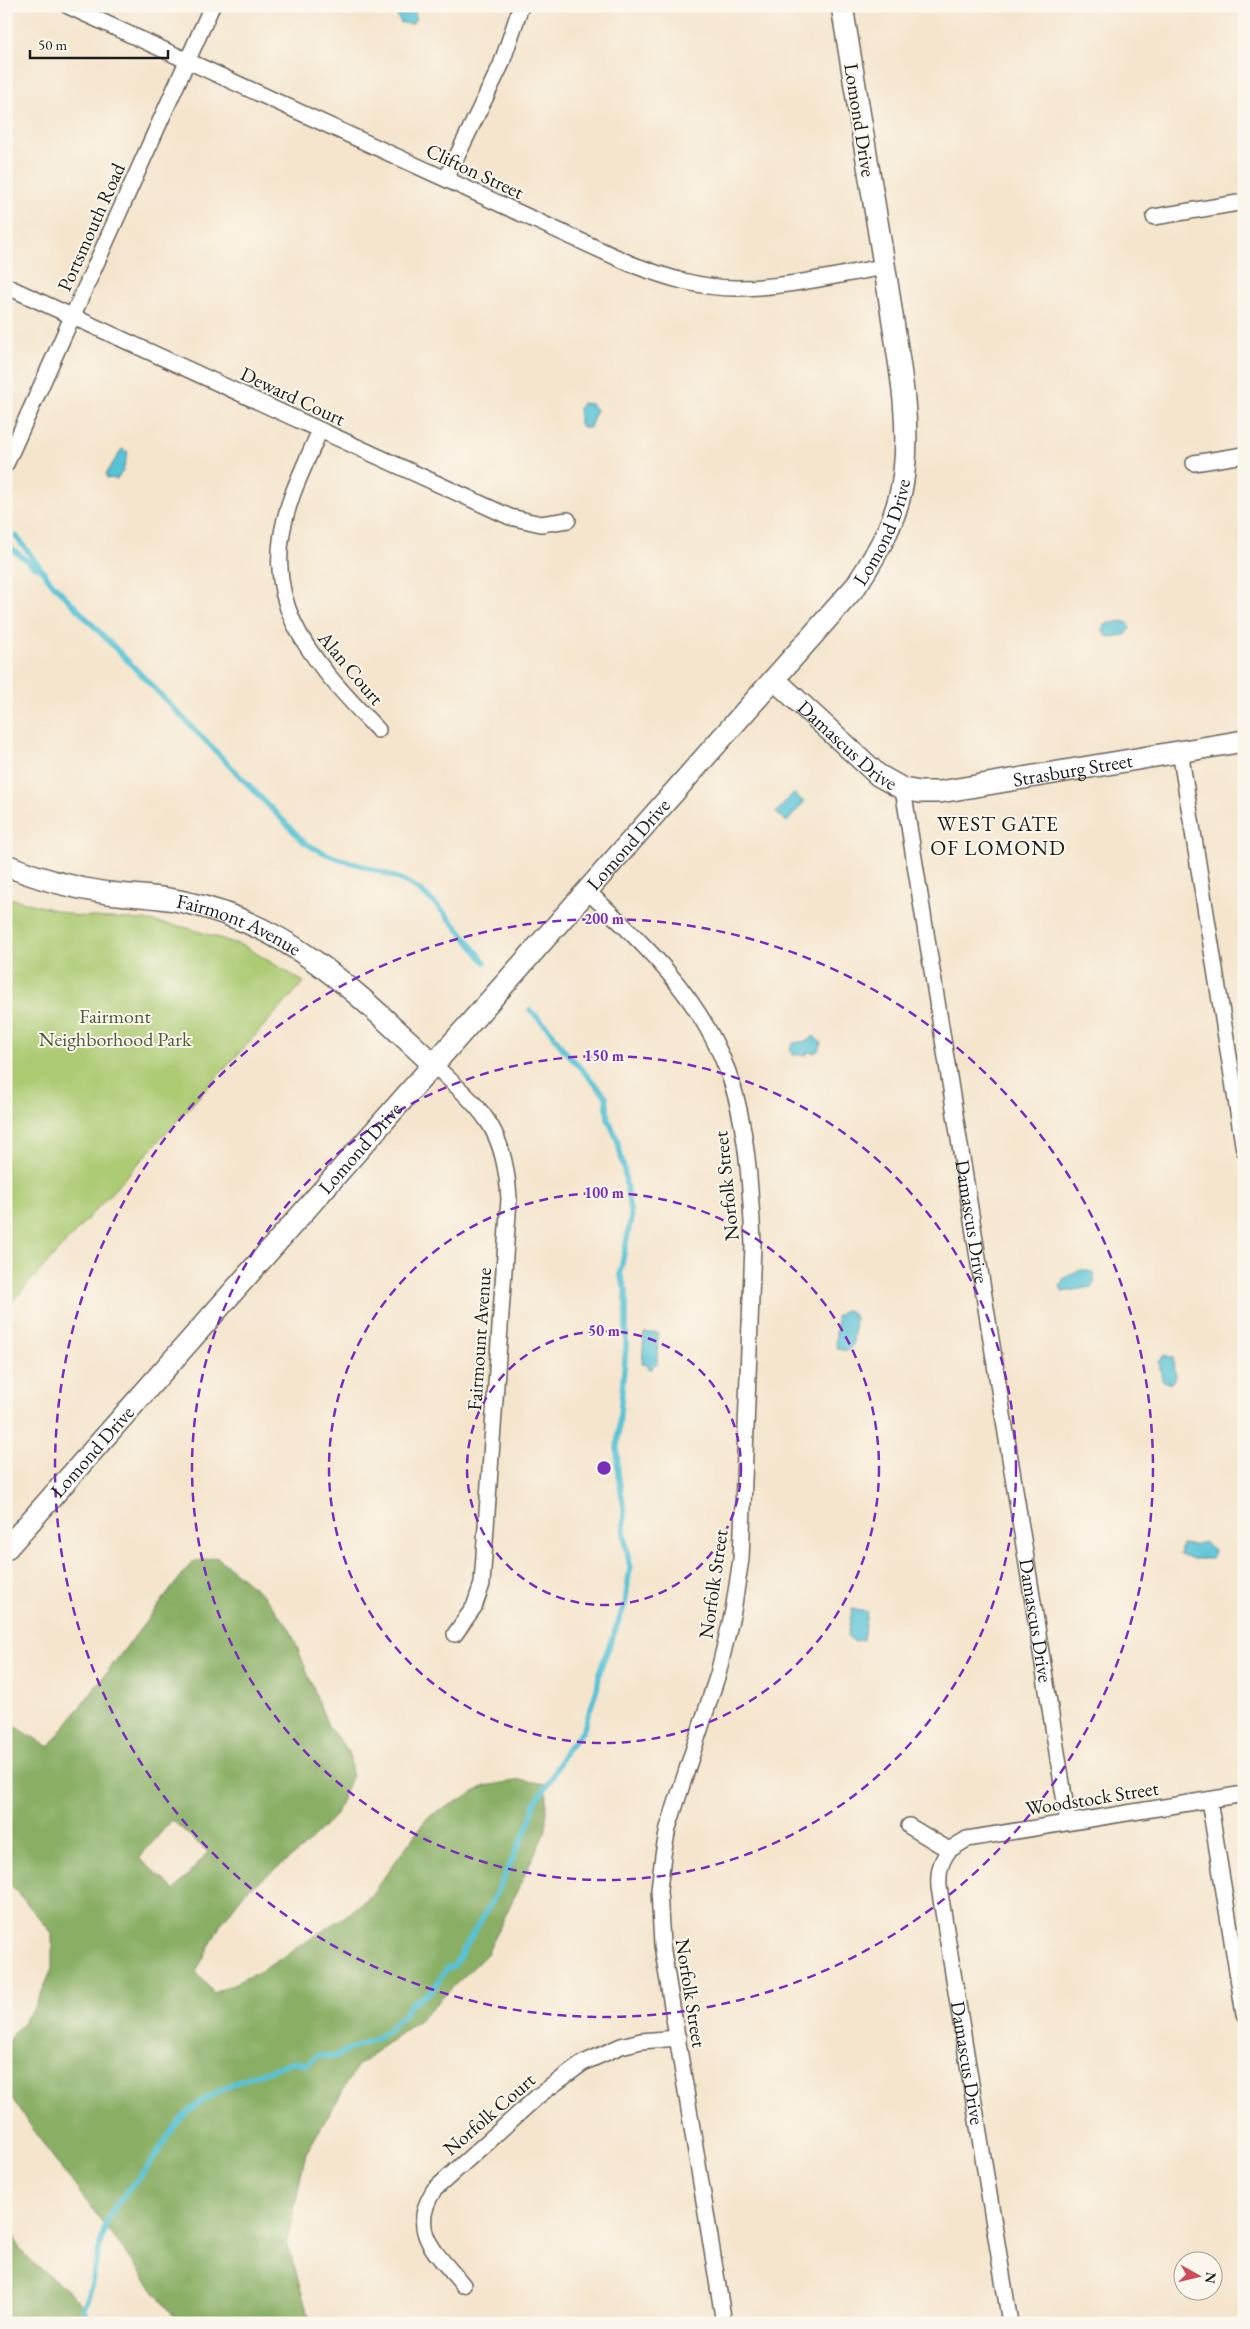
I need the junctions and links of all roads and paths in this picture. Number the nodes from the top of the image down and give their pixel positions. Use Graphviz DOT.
graph roads {
  1 [pos="68,6"];
  2 [pos="212,6"];
  3 [pos="521,6"];
  4 [pos="842,6"];
  5 [pos="188,61"];
  6 [pos="446,180"];
  7 [pos="1244,202"];
  8 [pos="1154,216"];
  9 [pos="884,267"];
  10 [pos="6,286"];
  11 [pos="72,316"];
  12 [pos="320,430"];
  13 [pos="1244,455"];
  14 [pos="1194,463"];
  15 [pos="6,464"];
  16 [pos="568,520"];
  17 [pos="774,679"];
  18 [pos="378,730"];
  19 [pos="1244,741"];
  20 [pos="1180,751"];
  21 [pos="903,789"];
  22 [pos="6,865"];
  23 [pos="587,891"];
  24 [pos="434,1065"];
  25 [pos="1244,1150"];
  26 [pos="6,1549"];
  27 [pos="455,1634"];
  28 [pos="1244,1794"];
  29 [pos="1209,1800"];
  30 [pos="1068,1822"];
  31 [pos="909,1826"];
  32 [pos="949,1850"];
  33 [pos="1244,2014"];
  34 [pos="678,2038"];
  35 [pos="463,2286"];
  36 [pos="724,2323"];
  37 [pos="1010,2323"];
  1 -- 5 [label="street, Clifton Street"];
  2 -- 5 [label="street, Portsmouth Road"];
  3 -- 6 [label="street"];
  4 -- 9 [label="main road, Lomond Drive"];
  5 -- 6 [label="street, Clifton Street"];
  5 -- 11 [label="street, Portsmouth Road"];
  6 -- 9 [label="street, Clifton Street"];
  7 -- 8 [label="street"];
  9 -- 17 [label="main road, Lomond Drive"];
  10 -- 11 [label="street, Deward Court"];
  11 -- 12 [label="street, Deward Court"];
  11 -- 15 [label="street, Portsmouth Road"];
  12 -- 16 [label="street, Deward Court"];
  12 -- 18 [label="street, Alan Court"];
  13 -- 14 [label="street"];
  17 -- 21 [label="main road, Damascus Drive"];
  17 -- 23 [label="main road, Lomond Drive"];
  19 -- 20 [label="main road, Strasburg Street"];
  20 -- 21 [label="main road, Strasburg Street"];
  20 -- 25 [label="street"];
  21 -- 30 [label="street, Damascus Drive"];
  22 -- 24 [label="main road, Fairmont Avenue"];
  23 -- 24 [label="main road, Lomond Drive"];
  23 -- 34 [label="street, Norfolk Street"];
  24 -- 26 [label="main road, Lomond Drive"];
  24 -- 27 [label="street, Fairmount Avenue"];
  28 -- 29 [label="street, Woodstock Street"];
  29 -- 30 [label="street, Woodstock Street"];
  29 -- 33 [label="street"];
  30 -- 32 [label="street, Woodstock Street"];
  31 -- 32 [label="street"];
  32 -- 37 [label="street, Damascus Drive"];
  34 -- 35 [label="street, Norfolk Court"];
  34 -- 36 [label="street, Norfolk Street"];
}
